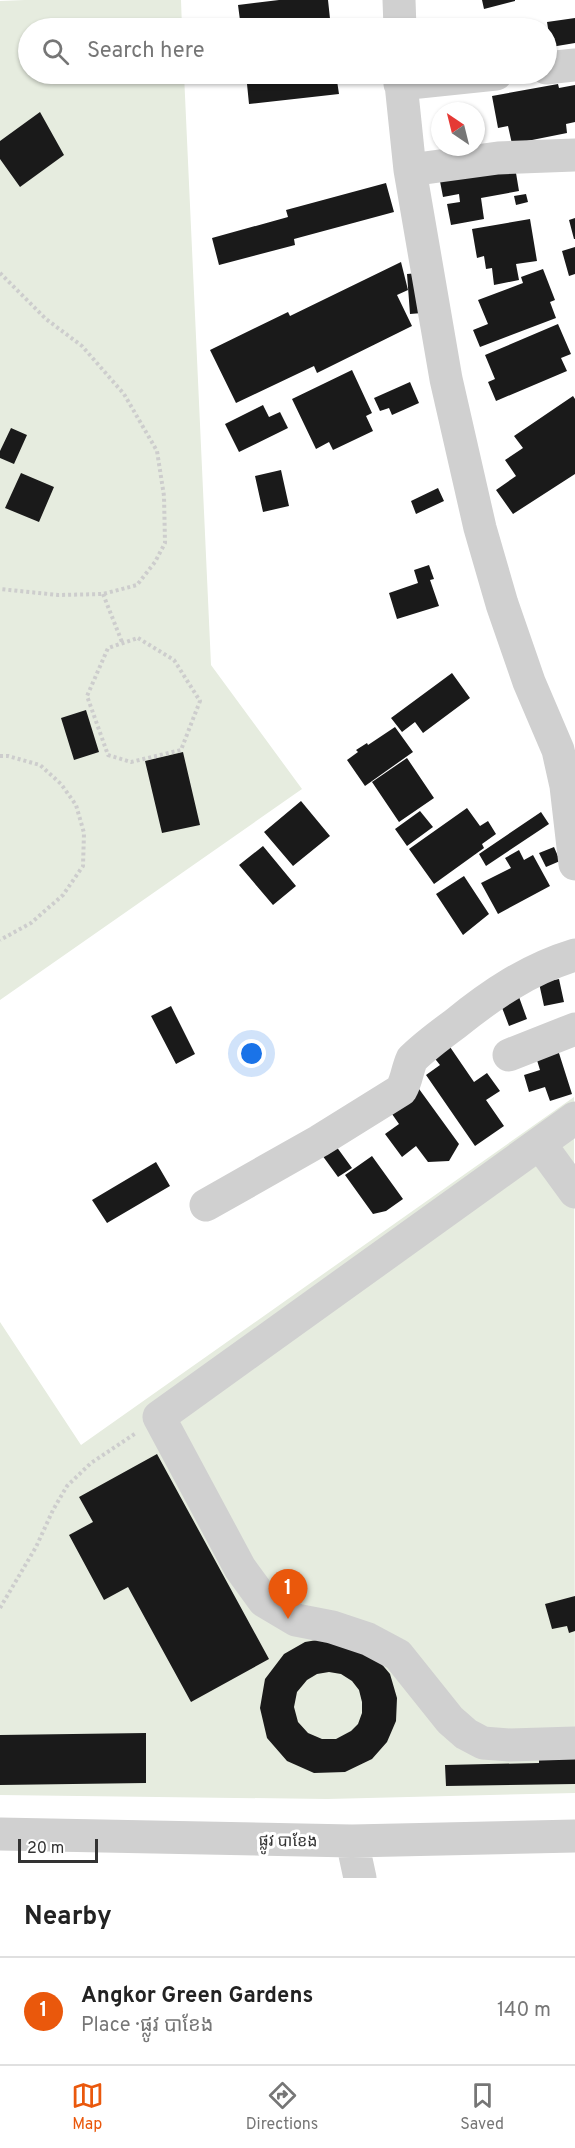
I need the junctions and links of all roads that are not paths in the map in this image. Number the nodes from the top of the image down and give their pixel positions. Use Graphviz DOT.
graph roads {
  1 [pos="399,0"];
  2 [pos="400,18"];
  3 [pos="575,65"];
  4 [pos="557,67"];
  5 [pos="401,84"];
  6 [pos="575,155"];
  7 [pos="410,170"];
  8 [pos="567,747"];
  9 [pos="575,864"];
  10 [pos="575,956"];
  11 [pos="575,1029"];
  12 [pos="509,1055"];
  13 [pos="575,1118"];
  14 [pos="540,1144"];
  15 [pos="575,1192"];
  16 [pos="206,1204"];
  17 [pos="575,1743"];
  18 [pos="0,1834"];
  19 [pos="575,1836"];
  20 [pos="352,1841"];
  21 [pos="360,1878"];
  1 -- 2 [label="street"];
  3 -- 4 [label="street"];
  5 -- 7 [label="street"];
  6 -- 7 [label="street"];
  7 -- 8 [label="street"];
  8 -- 9 [label="street"];
  10 -- 16 [label="street"];
  11 -- 12 [label="street"];
  13 -- 14 [label="street"];
  14 -- 15 [label="street"];
  14 -- 17 [label="street"];
  18 -- 20 [label="street, ផ្លូវ បាខែង"];
  19 -- 20 [label="street, ផ្លូវ បាខែង"];
  20 -- 21 [label="street"];
}
